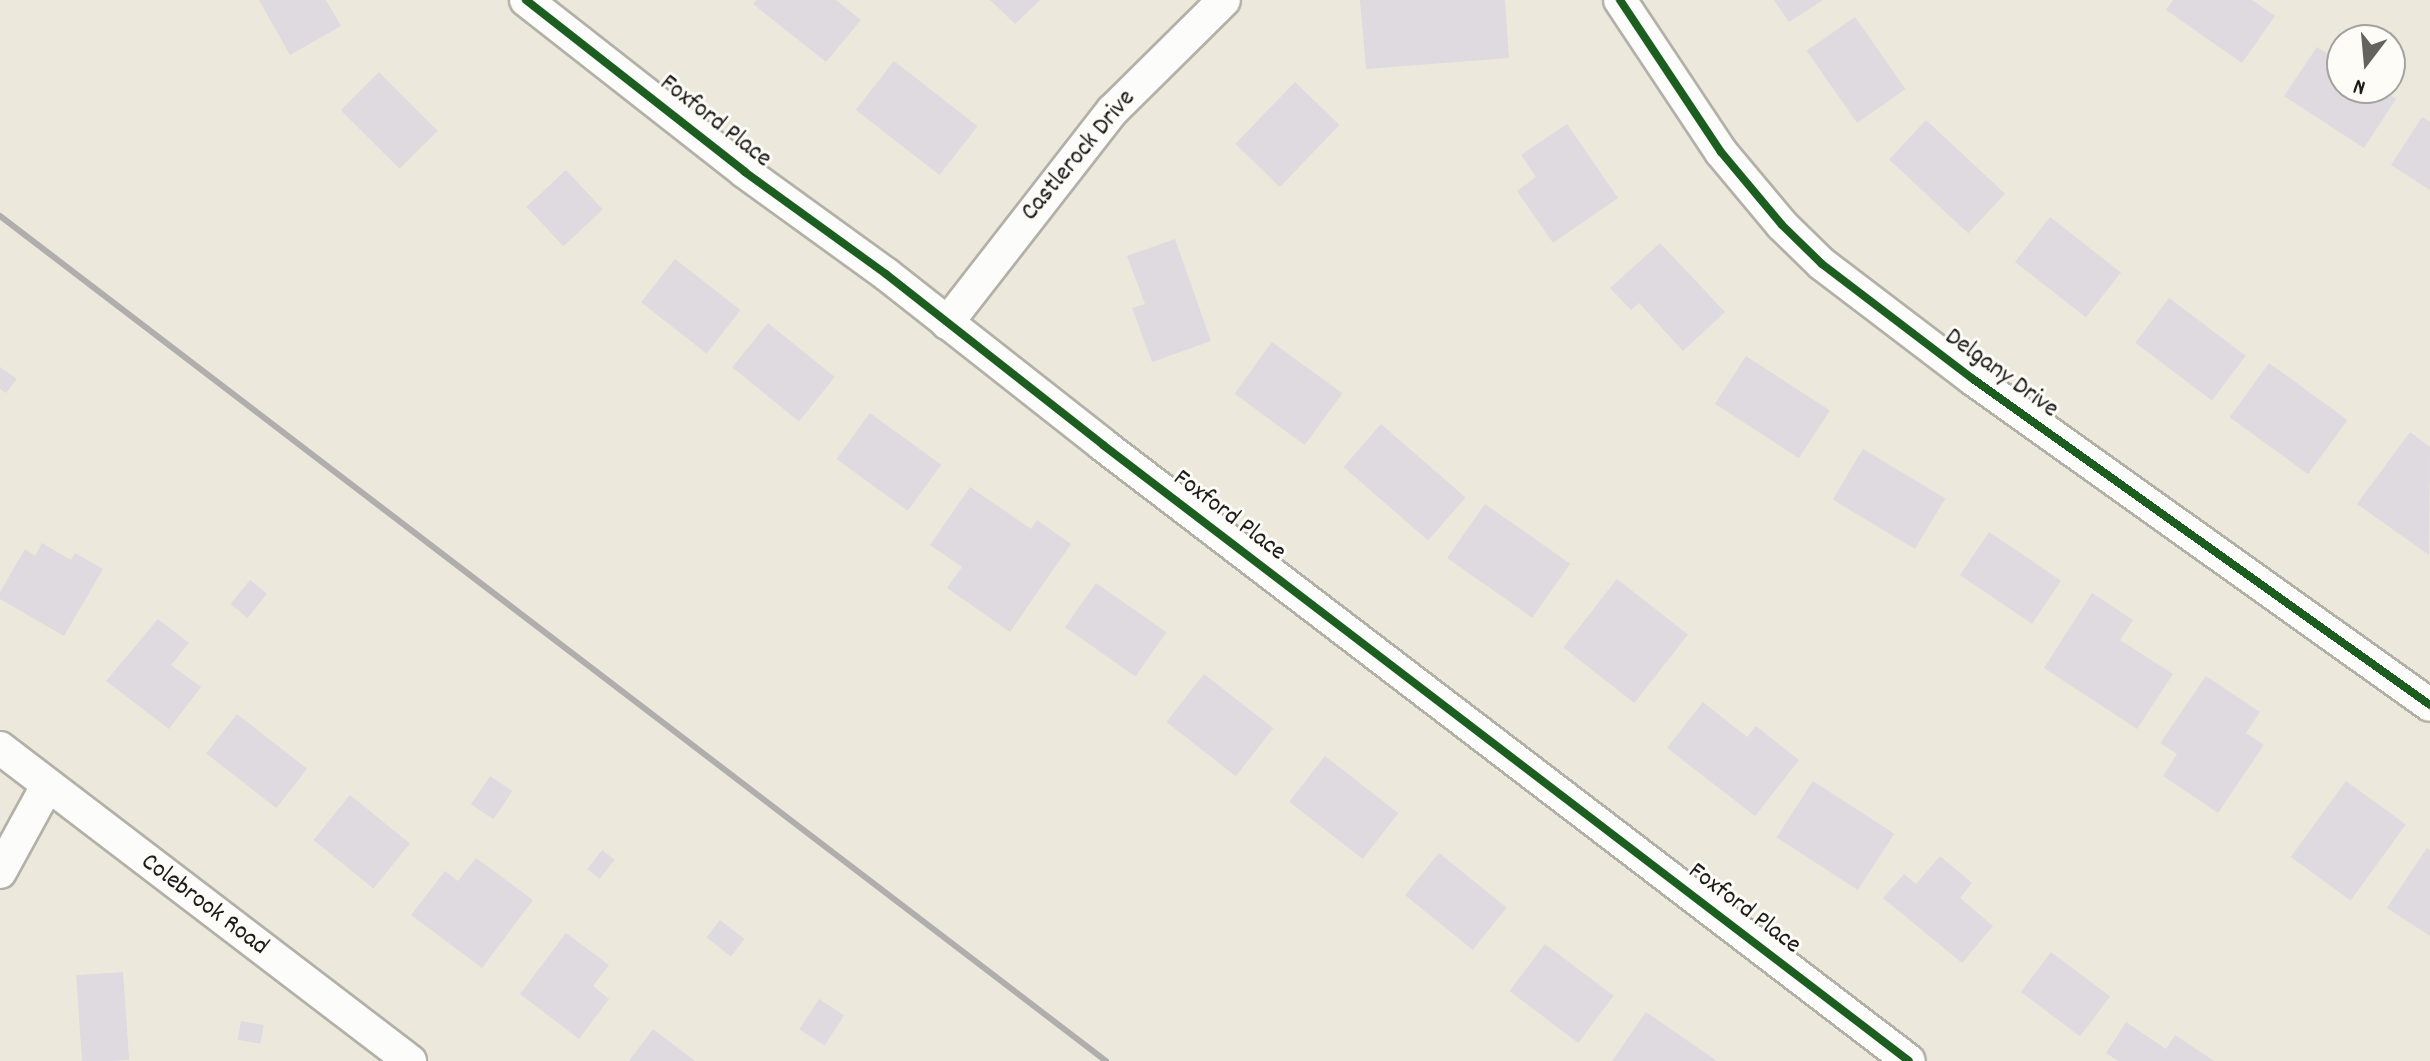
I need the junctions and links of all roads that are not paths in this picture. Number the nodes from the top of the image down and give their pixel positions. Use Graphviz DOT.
graph roads {
  1 [pos="526,0"];
  2 [pos="1224,0"];
  3 [pos="1620,0"];
  4 [pos="947,323"];
  5 [pos="2430,705"];
  6 [pos="0,748"];
  7 [pos="47,786"];
  8 [pos="0,872"];
  9 [pos="410,1061"];
  10 [pos="1909,1061"];
  1 -- 4 [label="street, Foxford Place"];
  2 -- 4 [label="street, Castlerock Drive"];
  3 -- 5 [label="street, Delgany Drive"];
  4 -- 10 [label="street, Foxford Place"];
  6 -- 7 [label="street, Colebrook Road"];
  7 -- 8 [label="street"];
  7 -- 9 [label="street, Colebrook Road"];
}
